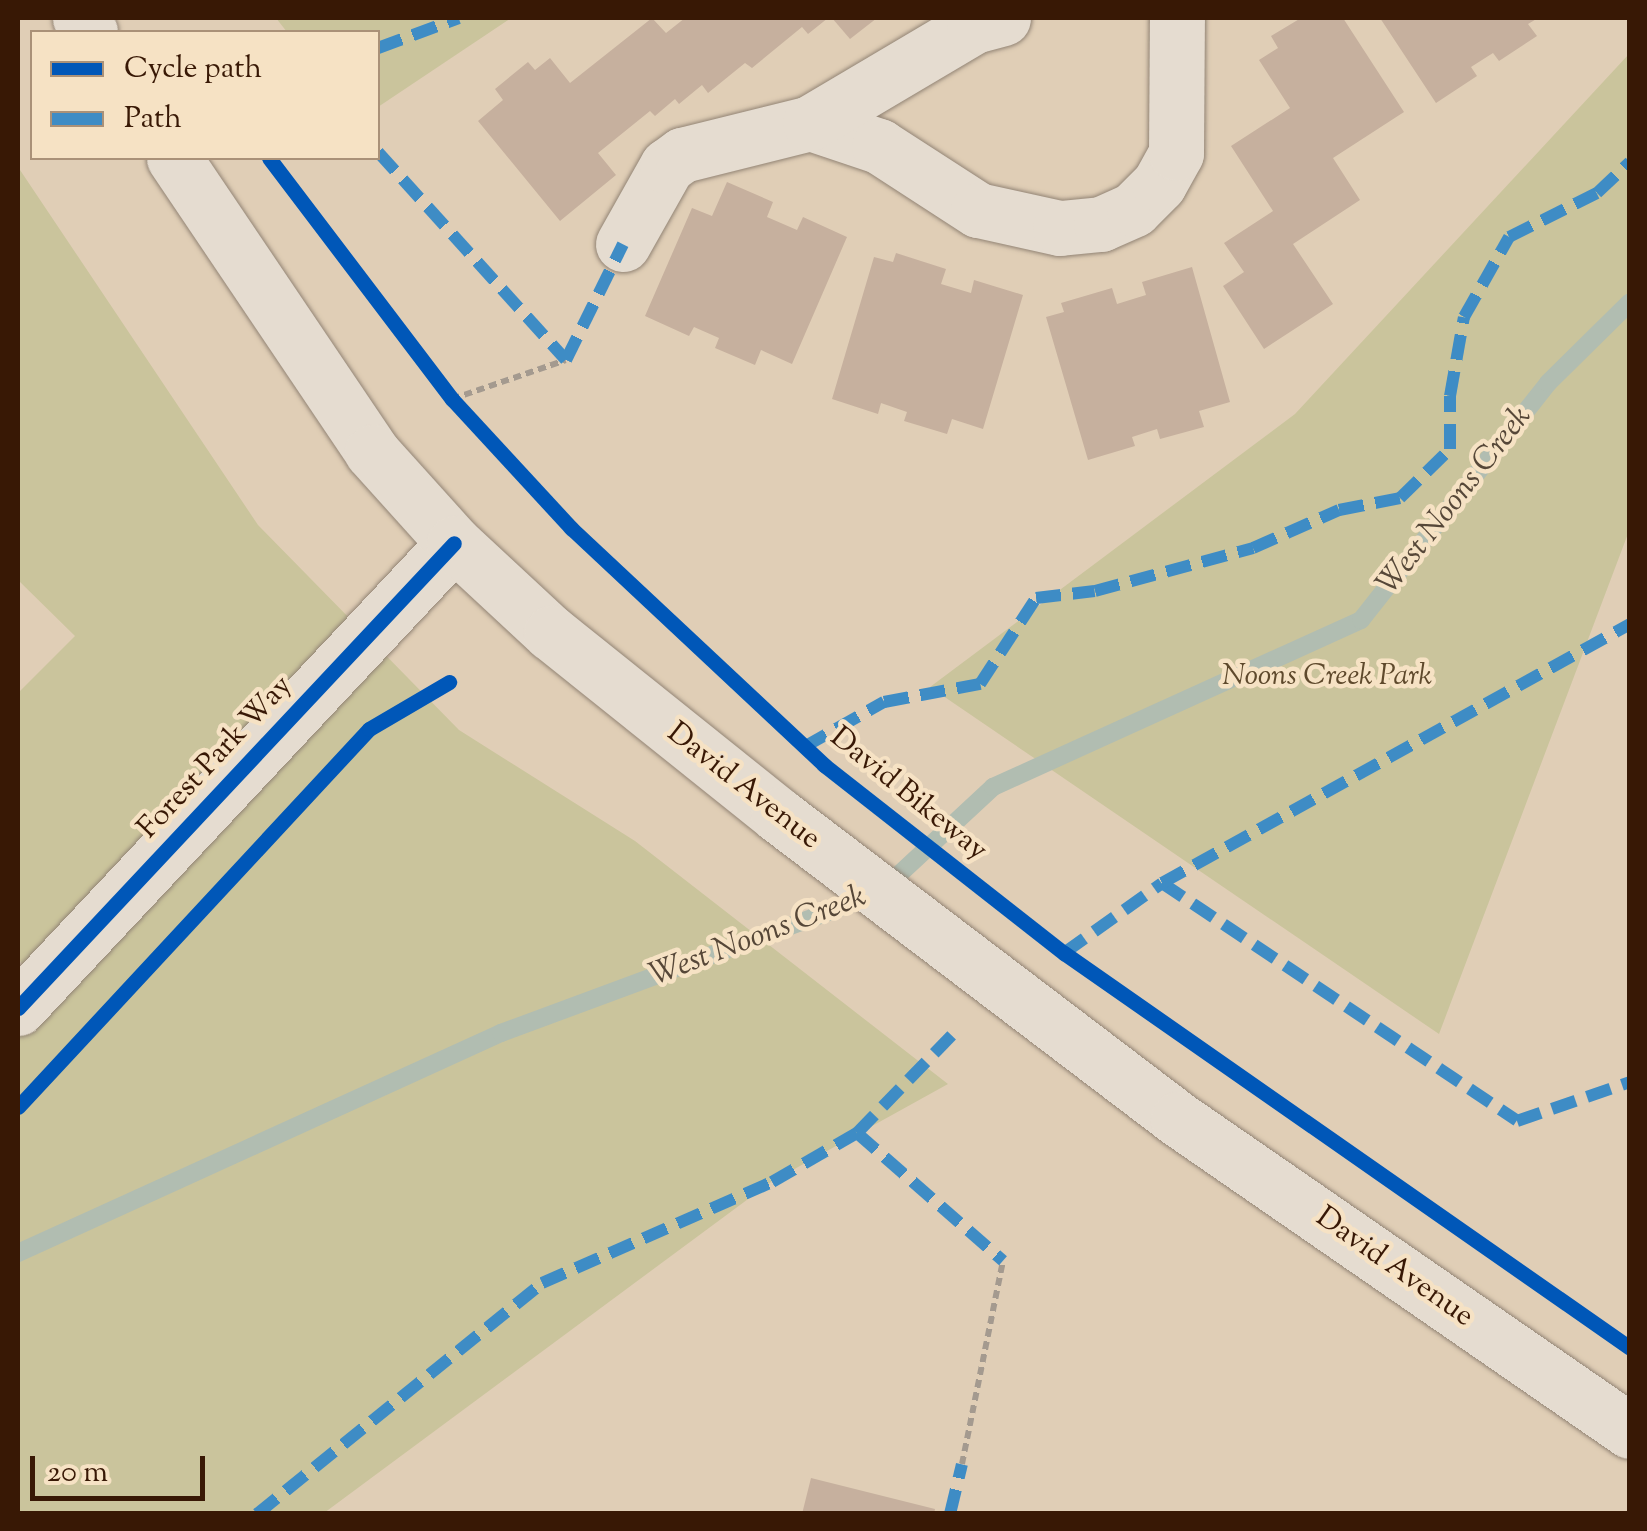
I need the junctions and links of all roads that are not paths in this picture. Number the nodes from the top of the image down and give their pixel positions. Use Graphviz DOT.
graph roads {
  1 [pos="1003,18"];
  2 [pos="1177,18"];
  3 [pos="810,123"];
  4 [pos="175,160"];
  5 [pos="623,244"];
  6 [pos="454,544"];
  7 [pos="24,988"];
  8 [pos="1630,1431"];
  1 -- 3 [label="main road"];
  2 -- 3 [label="main road"];
  3 -- 5 [label="main road"];
  4 -- 6 [label="main road, David Avenue"];
  6 -- 7 [label="main road, Forest Park Way"];
  6 -- 8 [label="main road, David Avenue"];
}
